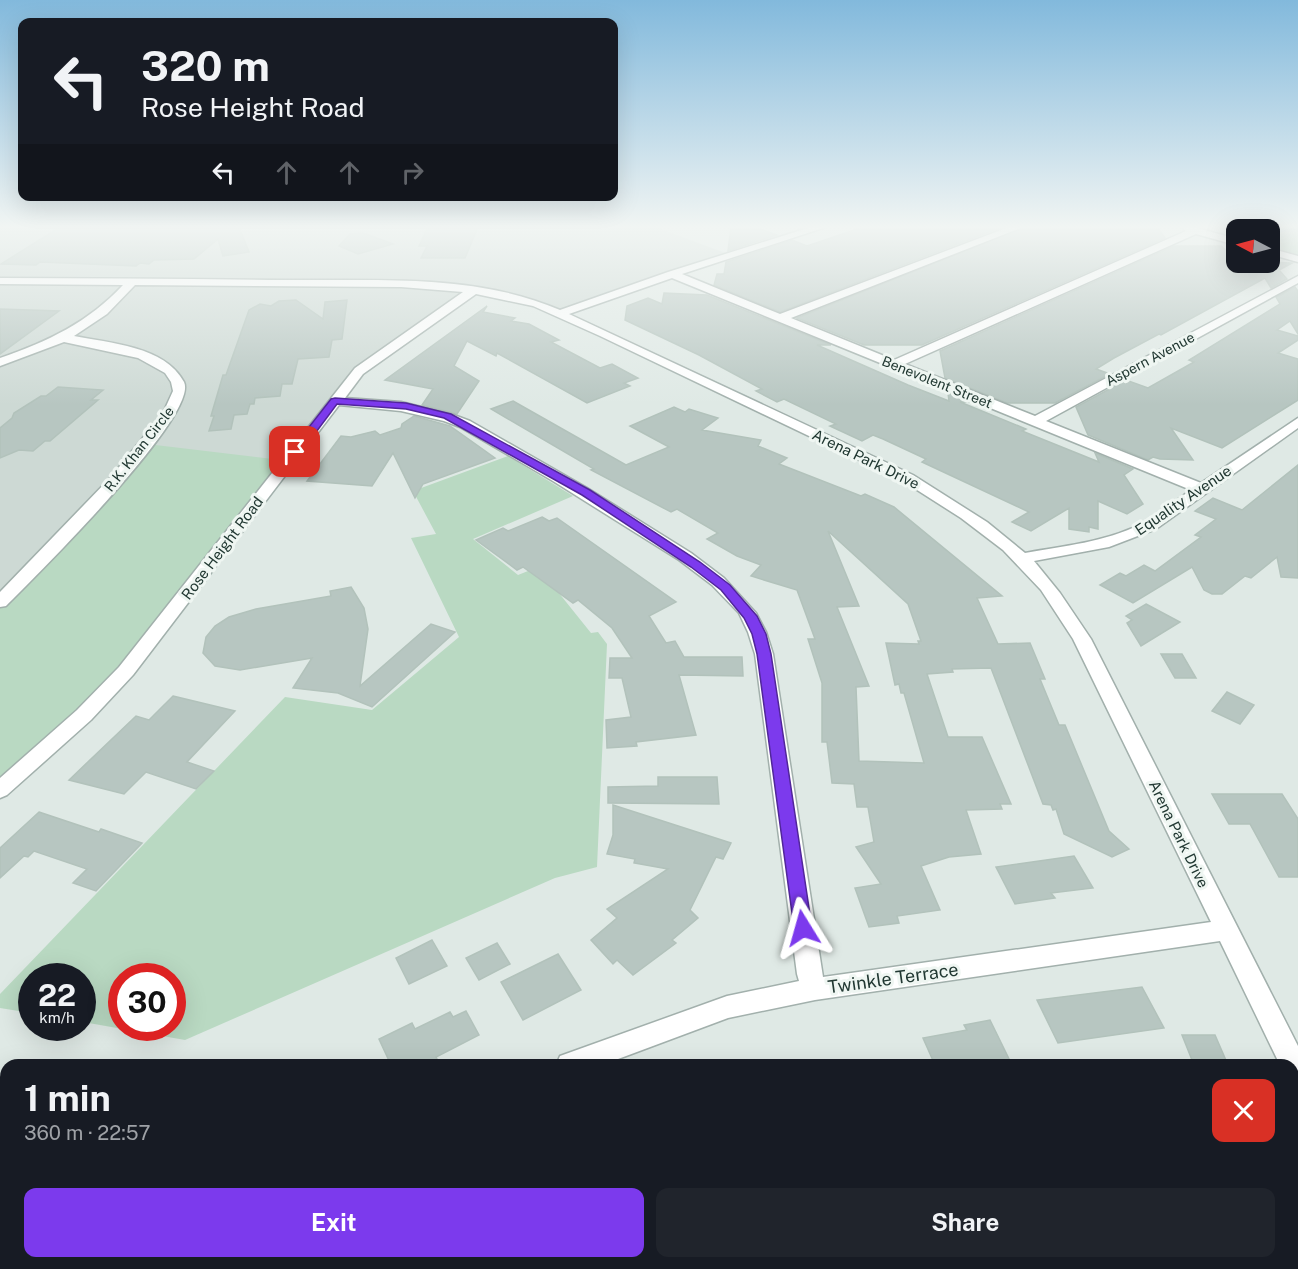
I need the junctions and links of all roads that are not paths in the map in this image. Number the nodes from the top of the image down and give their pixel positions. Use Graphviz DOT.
graph roads {
  1 [pos="128,286"];
  2 [pos="428,286"];
  3 [pos="637,286"];
  4 [pos="702,286"];
  5 [pos="863,286"];
  6 [pos="1070,286"];
  7 [pos="1285,286"];
  8 [pos="474,290"];
  9 [pos="561,313"];
  10 [pos="780,318"];
  11 [pos="64,338"];
  12 [pos="0,362"];
  13 [pos="895,364"];
  14 [pos="335,401"];
  15 [pos="1034,422"];
  16 [pos="1298,422"];
  17 [pos="1202,489"];
  18 [pos="1022,558"];
  19 [pos="0,602"];
  20 [pos="0,790"];
  21 [pos="1227,931"];
  22 [pos="815,989"];
  23 [pos="585,1059"];
  24 [pos="1291,1059"];
  1 -- 11 [label="street"];
  2 -- 8 [label="street, Arena Park Drive"];
  3 -- 9 [label="street"];
  4 -- 10 [label="street, Benevolent Street"];
  5 -- 10 [label="street"];
  6 -- 13 [label="street"];
  7 -- 15 [label="street, Aspern Avenue"];
  8 -- 9 [label="street, Arena Park Drive"];
  8 -- 14 [label="street, Rose Height Road"];
  9 -- 18 [label="street, Arena Park Drive"];
  10 -- 13 [label="street, Benevolent Street"];
  11 -- 12 [label="street"];
  11 -- 19 [label="street, R.K. Khan Circle"];
  13 -- 15 [label="street, Benevolent Street"];
  14 -- 20 [label="street, Rose Height Road"];
  14 -- 22 [label="street"];
  15 -- 17 [label="street, Benevolent Street"];
  16 -- 17 [label="street, Equality Avenue"];
  17 -- 18 [label="street, Equality Avenue"];
  18 -- 21 [label="street, Arena Park Drive"];
  21 -- 22 [label="street, Twinkle Terrace"];
  21 -- 24 [label="street, Arena Park Drive"];
  22 -- 23 [label="street, Twinkle Terrace"];
}
